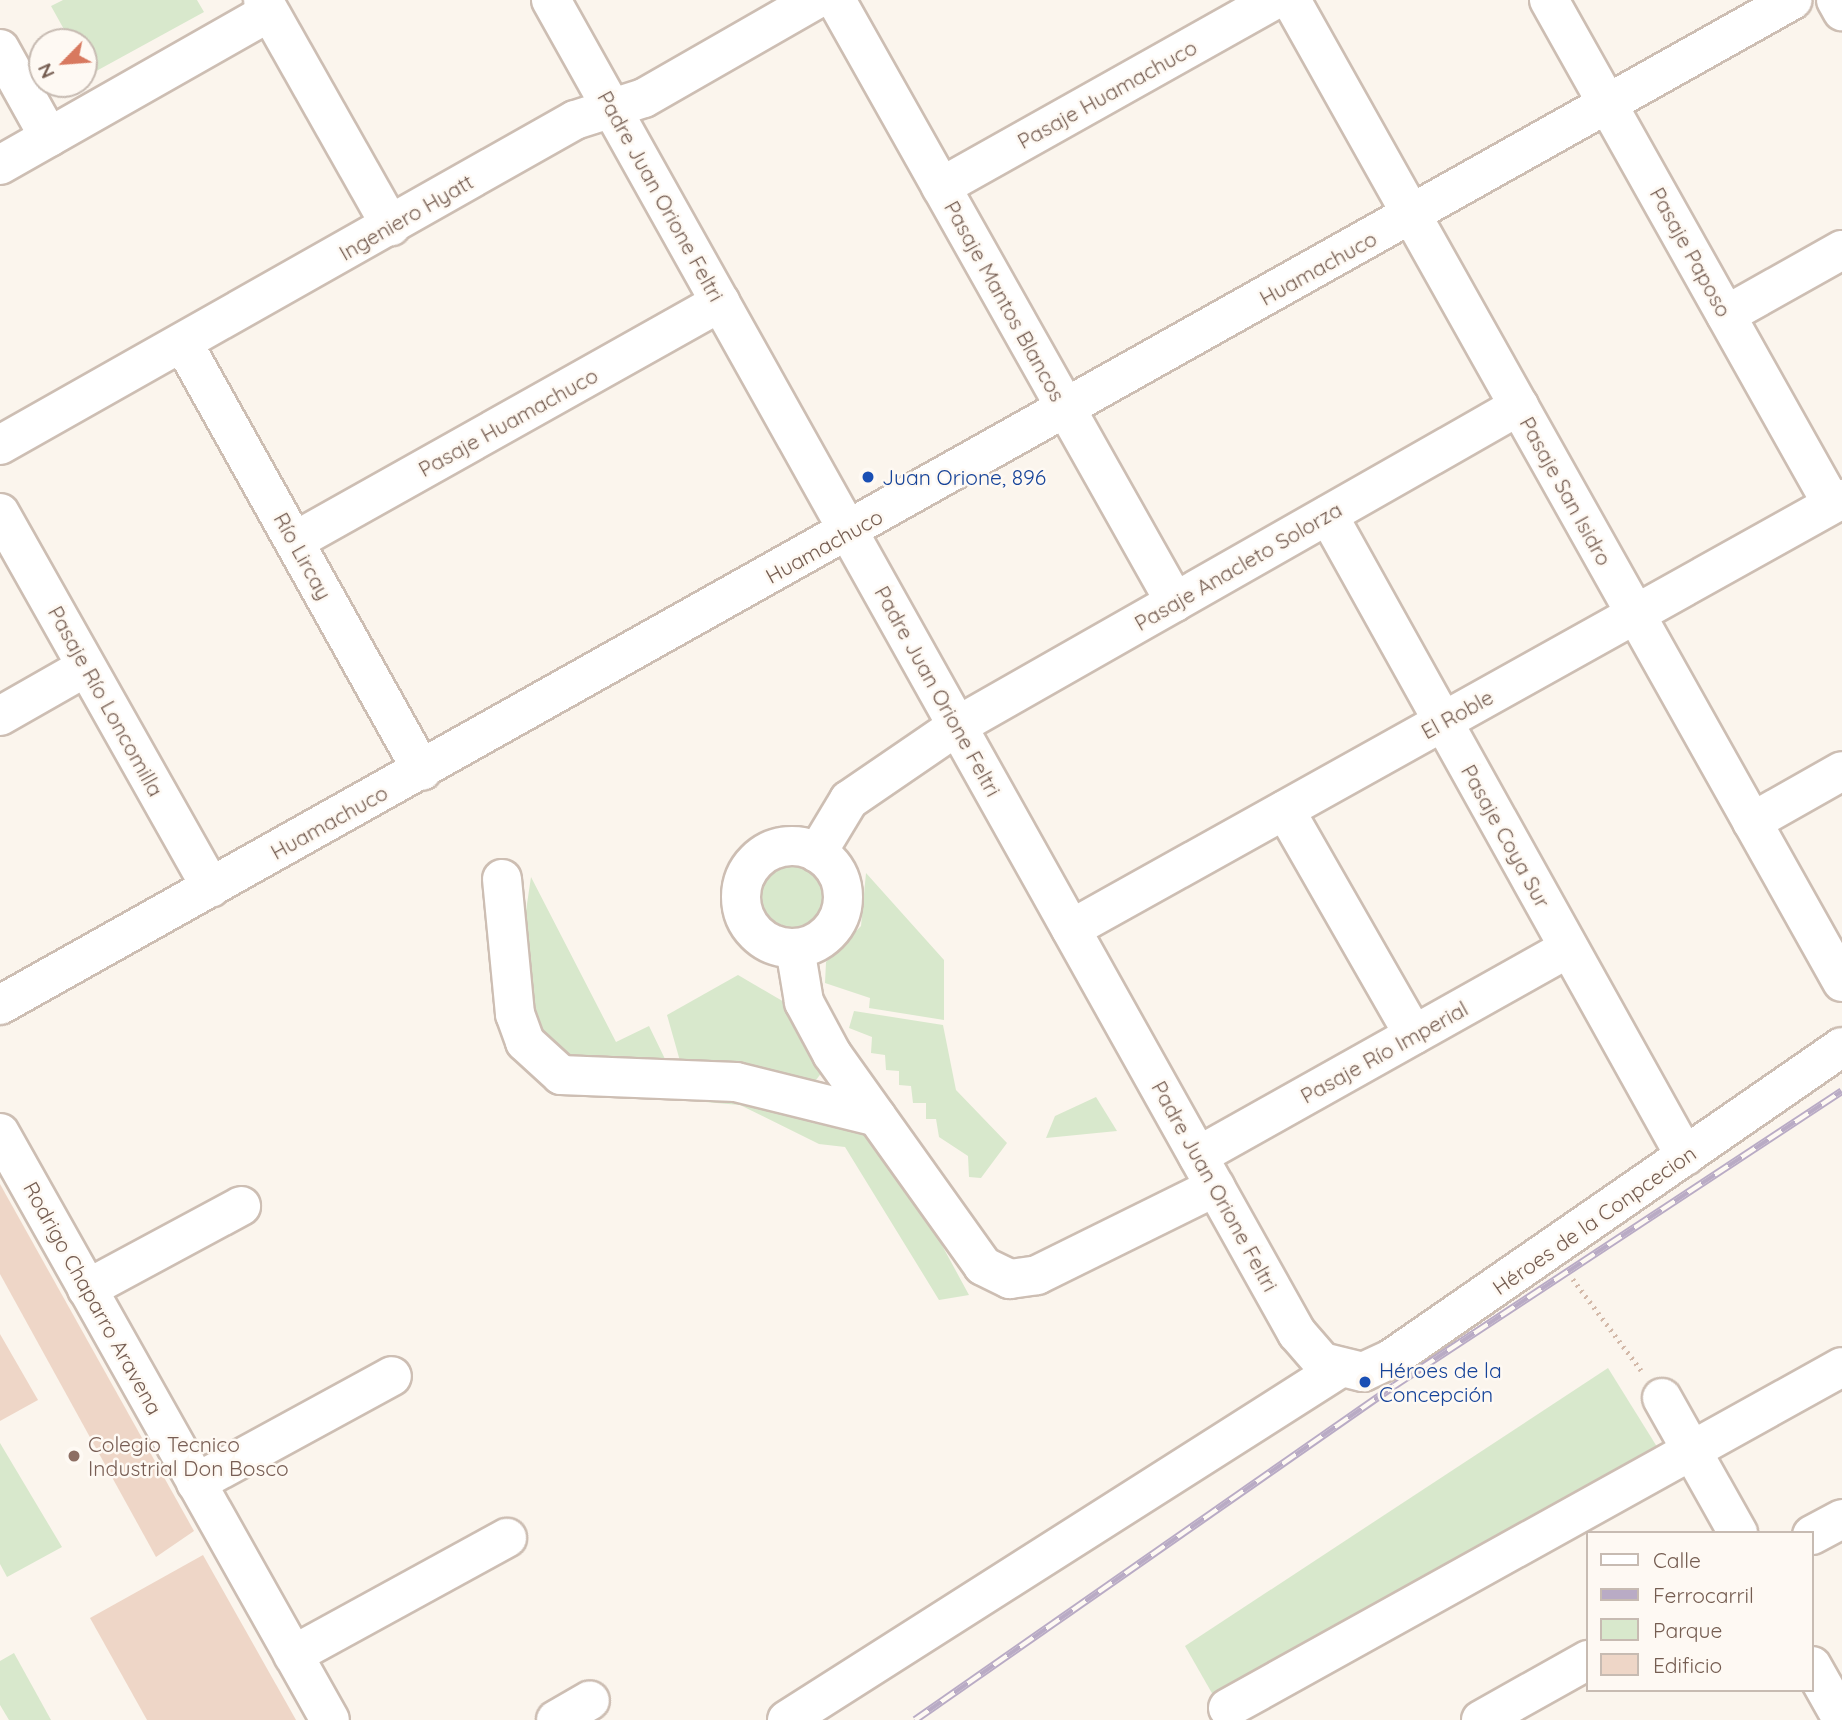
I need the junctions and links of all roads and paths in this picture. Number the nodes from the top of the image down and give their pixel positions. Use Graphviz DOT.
graph roads {
  1 [pos="551,0"];
  2 [pos="815,0"];
  3 [pos="836,0"];
  4 [pos="1273,0"];
  5 [pos="1291,0"];
  6 [pos="1549,0"];
  7 [pos="1792,0"];
  8 [pos="1836,0"];
  9 [pos="266,6"];
  10 [pos="1842,10"];
  11 [pos="0,49"];
  12 [pos="1607,104"];
  13 [pos="611,108"];
  14 [pos="49,137"];
  15 [pos="0,165"];
  16 [pos="941,187"];
  17 [pos="1412,215"];
  18 [pos="391,226"];
  19 [pos="1842,250"];
  20 [pos="721,302"];
  21 [pos="1726,315"];
  22 [pos="183,342"];
  23 [pos="1519,406"];
  24 [pos="1067,410"];
  25 [pos="0,445"];
  26 [pos="1837,502"];
  27 [pos="0,513"];
  28 [pos="1328,514"];
  29 [pos="849,532"];
  30 [pos="295,541"];
  31 [pos="1175,602"];
  32 [pos="1636,614"];
  33 [pos="86,667"];
  34 [pos="0,716"];
  35 [pos="1443,721"];
  36 [pos="957,726"];
  37 [pos="422,771"];
  38 [pos="1842,771"];
  39 [pos="1285,810"];
  40 [pos="1752,822"];
  41 [pos="817,853"];
  42 [pos="502,879"];
  43 [pos="211,888"];
  44 [pos="1071,929"];
  45 [pos="795,948"];
  46 [pos="1569,948"];
  47 [pos="1842,982"];
  48 [pos="0,1005"];
  49 [pos="1414,1035"];
  50 [pos="1842,1047"];
  51 [pos="877,1117"];
  52 [pos="0,1133"];
  53 [pos="1685,1156"];
  54 [pos="1207,1171"];
  55 [pos="241,1206"];
  56 [pos="1551,1250"];
  57 [pos="88,1289"];
  58 [pos="1842,1367"];
  59 [pos="1337,1370"];
  60 [pos="392,1376"];
  61 [pos="1662,1398"];
  62 [pos="1692,1450"];
  63 [pos="196,1483"];
  64 [pos="1842,1519"];
  65 [pos="1737,1531"];
  66 [pos="1814,1534"];
  67 [pos="507,1538"];
  68 [pos="293,1656"];
  69 [pos="1587,1661"];
  70 [pos="1814,1670"];
  71 [pos="590,1700"];
  72 [pos="1228,1708"];
  73 [pos="1842,1719"];
  74 [pos="330,1720"];
  75 [pos="556,1720"];
  76 [pos="787,1720"];
  77 [pos="1480,1720"];
  1 -- 13 [label="street, Padre Juan Orione Feltri"];
  2 -- 13 [label="street, Ingeniero Hyatt"];
  3 -- 16 [label="street, Pasaje Mantos Blancos"];
  4 -- 16 [label="street, Pasaje Huamachuco"];
  5 -- 17 [label="street, Pasaje San Isidro"];
  6 -- 12 [label="street, Pasaje Paposo"];
  7 -- 12 [label="street, Huamachuco"];
  8 -- 10 [label="street"];
  9 -- 14 [label="street"];
  9 -- 18 [label="street"];
  11 -- 14 [label="street"];
  12 -- 17 [label="street, Huamachuco"];
  12 -- 21 [label="street, Pasaje Paposo"];
  13 -- 18 [label="street, Ingeniero Hyatt"];
  13 -- 20 [label="street, Padre Juan Orione Feltri"];
  14 -- 15 [label="street"];
  16 -- 24 [label="street, Pasaje Mantos Blancos"];
  17 -- 23 [label="street, Pasaje San Isidro"];
  17 -- 24 [label="street, Huamachuco"];
  18 -- 22 [label="street, Ingeniero Hyatt"];
  19 -- 21 [label="street"];
  20 -- 29 [label="street, Padre Juan Orione Feltri"];
  20 -- 30 [label="street, Pasaje Huamachuco"];
  21 -- 26 [label="street, Pasaje Paposo"];
  22 -- 25 [label="street, Ingeniero Hyatt"];
  22 -- 30 [label="street, Río Lircay"];
  23 -- 28 [label="street, Pasaje Anacleto Solorza"];
  23 -- 32 [label="street, Pasaje San Isidro"];
  24 -- 29 [label="street, Huamachuco"];
  24 -- 31 [label="street, Pasaje Mantos Blancos"];
  26 -- 32 [label="street, El Roble"];
  27 -- 33 [label="street, Pasaje Río Loncomilla"];
  28 -- 31 [label="street, Pasaje Anacleto Solorza"];
  28 -- 35 [label="street, Pasaje Coya Sur"];
  29 -- 36 [label="street, Padre Juan Orione Feltri"];
  29 -- 37 [label="street, Huamachuco"];
  30 -- 37 [label="street, Río Lircay"];
  31 -- 36 [label="street, Pasaje Anacleto Solorza"];
  32 -- 35 [label="street, El Roble"];
  32 -- 40 [label="street, Pasaje San Isidro"];
  33 -- 34 [label="street"];
  33 -- 43 [label="street, Pasaje Río Loncomilla"];
  35 -- 39 [label="street, El Roble"];
  35 -- 46 [label="street, Pasaje Coya Sur"];
  36 -- 41 [label="street, Pasaje Anacleto Solorza"];
  36 -- 44 [label="street, Padre Juan Orione Feltri"];
  37 -- 43 [label="street, Huamachuco"];
  38 -- 40 [label="street"];
  39 -- 44 [label="street, El Roble"];
  39 -- 49 [label="street"];
  40 -- 47 [label="street, Pasaje San Isidro"];
  41 -- 45 [label="street"];
  41 -- 45 [label="street"];
  42 -- 51 [label="street"];
  43 -- 48 [label="street, Huamachuco"];
  44 -- 54 [label="street, Padre Juan Orione Feltri"];
  45 -- 51 [label="street, Pasaje Río Imperial"];
  46 -- 49 [label="street, Pasaje Río Imperial"];
  46 -- 53 [label="street, Pasaje Coya Sur"];
  49 -- 54 [label="street, Pasaje Río Imperial"];
  50 -- 53 [label="street, Héroes de la Conpcecion"];
  51 -- 54 [label="street, Pasaje Río Imperial"];
  52 -- 57 [label="street, Rodrigo Chaparro Aravena"];
  53 -- 56 [label="street, Héroes de la Conpcecion"];
  54 -- 59 [label="street, Padre Juan Orione Feltri"];
  55 -- 57 [label="street"];
  56 -- 59 [label="street, Héroes de la Conpcecion"];
  56 -- 61 [label="path"];
  57 -- 63 [label="street, Rodrigo Chaparro Aravena"];
  58 -- 62 [label="street"];
  59 -- 76 [label="street"];
  60 -- 63 [label="street"];
  61 -- 62 [label="street"];
  62 -- 65 [label="street"];
  62 -- 72 [label="street"];
  63 -- 68 [label="street, Rodrigo Chaparro Aravena"];
  64 -- 66 [label="street"];
  67 -- 68 [label="street"];
  68 -- 74 [label="street, Rodrigo Chaparro Aravena"];
  69 -- 77 [label="street"];
  70 -- 73 [label="street"];
  71 -- 75 [label="street"];
}
